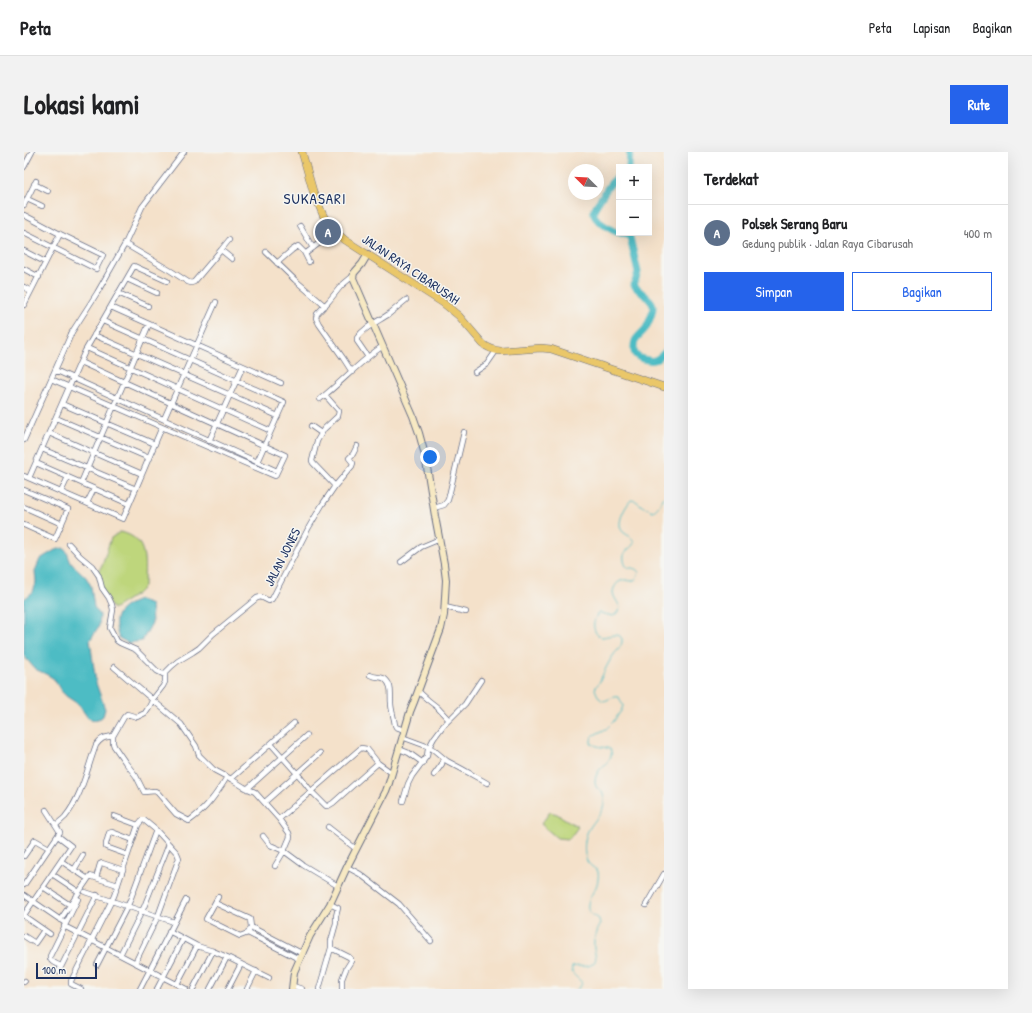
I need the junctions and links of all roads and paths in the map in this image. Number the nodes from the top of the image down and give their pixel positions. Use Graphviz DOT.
graph roads {
  1 [pos="32,152"];
  2 [pos="184,152"];
  3 [pos="302,152"];
  4 [pos="24,167"];
  5 [pos="48,191"];
  6 [pos="27,199"];
  7 [pos="24,206"];
  8 [pos="42,206"];
  9 [pos="24,215"];
  10 [pos="300,226"];
  11 [pos="335,232"];
  12 [pos="24,233"];
  13 [pos="60,234"];
  14 [pos="229,240"];
  15 [pos="125,244"];
  16 [pos="53,248"];
  17 [pos="313,248"];
  18 [pos="221,250"];
  19 [pos="24,251"];
  20 [pos="266,252"];
  21 [pos="305,254"];
  22 [pos="368,254"];
  23 [pos="232,260"];
  24 [pos="45,262"];
  25 [pos="309,262"];
  26 [pos="277,263"];
  27 [pos="24,269"];
  28 [pos="353,276"];
  29 [pos="39,277"];
  30 [pos="127,279"];
  31 [pos="167,281"];
  32 [pos="24,287"];
  33 [pos="31,291"];
  34 [pos="118,293"];
  35 [pos="157,293"];
  36 [pos="406,300"];
  37 [pos="216,302"];
  38 [pos="24,305"];
  39 [pos="148,306"];
  40 [pos="325,306"];
  41 [pos="110,307"];
  42 [pos="103,321"];
  43 [pos="149,324"];
  44 [pos="374,324"];
  45 [pos="94,335"];
  46 [pos="143,339"];
  47 [pos="196,346"];
  48 [pos="383,346"];
  49 [pos="87,348"];
  50 [pos="496,351"];
  51 [pos="137,354"];
  52 [pos="368,357"];
  53 [pos="190,360"];
  54 [pos="80,362"];
  55 [pos="243,366"];
  56 [pos="130,367"];
  57 [pos="55,370"];
  58 [pos="352,372"];
  59 [pos="475,372"];
  60 [pos="184,374"];
  61 [pos="73,378"];
  62 [pos="51,379"];
  63 [pos="236,381"];
  64 [pos="124,382"];
  65 [pos="281,383"];
  66 [pos="69,387"];
  67 [pos="663,387"];
  68 [pos="177,388"];
  69 [pos="230,395"];
  70 [pos="325,395"];
  71 [pos="117,398"];
  72 [pos="320,399"];
  73 [pos="171,403"];
  74 [pos="62,404"];
  75 [pos="114,406"];
  76 [pos="224,409"];
  77 [pos="278,416"];
  78 [pos="56,418"];
  79 [pos="164,419"];
  80 [pos="107,423"];
  81 [pos="217,424"];
  82 [pos="311,426"];
  83 [pos="162,427"];
  84 [pos="271,431"];
  85 [pos="464,432"];
  86 [pos="49,433"];
  87 [pos="322,433"];
  88 [pos="100,437"];
  89 [pos="24,440"];
  90 [pos="210,440"];
  91 [pos="155,444"];
  92 [pos="264,446"];
  93 [pos="357,446"];
  94 [pos="207,447"];
  95 [pos="42,449"];
  96 [pos="94,453"];
  97 [pos="149,458"];
  98 [pos="257,462"];
  99 [pos="36,463"];
  100 [pos="87,468"];
  101 [pos="277,471"];
  102 [pos="142,474"];
  103 [pos="24,476"];
  104 [pos="68,477"];
  105 [pos="29,478"];
  106 [pos="81,483"];
  107 [pos="335,486"];
  108 [pos="94,489"];
  109 [pos="136,489"];
  110 [pos="24,490"];
  111 [pos="61,492"];
  112 [pos="87,503"];
  113 [pos="129,504"];
  114 [pos="24,507"];
  115 [pos="434,508"];
  116 [pos="62,524"];
  117 [pos="24,526"];
  118 [pos="440,539"];
  119 [pos="69,544"];
  120 [pos="401,562"];
  121 [pos="445,606"];
  122 [pos="466,612"];
  123 [pos="114,667"];
  124 [pos="165,675"];
  125 [pos="370,676"];
  126 [pos="481,680"];
  127 [pos="418,692"];
  128 [pos="153,699"];
  129 [pos="449,720"];
  130 [pos="294,723"];
  131 [pos="404,730"];
  132 [pos="307,735"];
  133 [pos="113,736"];
  134 [pos="402,737"];
  135 [pos="271,744"];
  136 [pos="429,747"];
  137 [pos="399,749"];
  138 [pos="320,753"];
  139 [pos="282,757"];
  140 [pos="443,758"];
  141 [pos="378,762"];
  142 [pos="423,763"];
  143 [pos="297,773"];
  144 [pos="392,773"];
  145 [pos="434,774"];
  146 [pos="229,778"];
  147 [pos="487,783"];
  148 [pos="247,789"];
  149 [pos="311,791"];
  150 [pos="403,801"];
  151 [pos="264,802"];
  152 [pos="46,810"];
  153 [pos="114,816"];
  154 [pos="279,819"];
  155 [pos="56,825"];
  156 [pos="138,825"];
  157 [pos="328,827"];
  158 [pos="156,830"];
  159 [pos="58,836"];
  160 [pos="262,836"];
  161 [pos="134,840"];
  162 [pos="169,844"];
  163 [pos="49,848"];
  164 [pos="356,849"];
  165 [pos="284,851"];
  166 [pos="83,855"];
  167 [pos="128,855"];
  168 [pos="24,856"];
  169 [pos="61,861"];
  170 [pos="275,866"];
  171 [pos="347,867"];
  172 [pos="74,870"];
  173 [pos="123,870"];
  174 [pos="52,874"];
  175 [pos="664,874"];
  176 [pos="96,878"];
  177 [pos="88,879"];
  178 [pos="24,885"];
  179 [pos="118,885"];
  180 [pos="338,886"];
  181 [pos="43,887"];
  182 [pos="79,892"];
  183 [pos="86,892"];
  184 [pos="24,895"];
  185 [pos="97,896"];
  186 [pos="76,897"];
  187 [pos="218,897"];
  188 [pos="186,900"];
  189 [pos="33,901"];
  190 [pos="112,901"];
  191 [pos="215,903"];
  192 [pos="330,904"];
  193 [pos="70,905"];
  194 [pos="127,906"];
  195 [pos="646,906"];
  196 [pos="142,911"];
  197 [pos="24,915"];
  198 [pos="158,916"];
  199 [pos="60,920"];
  200 [pos="174,922"];
  201 [pos="64,925"];
  202 [pos="251,927"];
  203 [pos="44,930"];
  204 [pos="169,931"];
  205 [pos="78,933"];
  206 [pos="248,933"];
  207 [pos="50,934"];
  208 [pos="24,936"];
  209 [pos="183,939"];
  210 [pos="92,941"];
  211 [pos="431,941"];
  212 [pos="197,946"];
  213 [pos="106,948"];
  214 [pos="331,948"];
  215 [pos="213,951"];
  216 [pos="120,955"];
  217 [pos="227,957"];
  218 [pos="301,957"];
  219 [pos="134,963"];
  220 [pos="241,964"];
  221 [pos="97,965"];
  222 [pos="61,966"];
  223 [pos="149,970"];
  224 [pos="59,971"];
  225 [pos="256,972"];
  226 [pos="163,977"];
  227 [pos="269,978"];
  228 [pos="177,984"];
  229 [pos="293,987"];
  230 [pos="82,989"];
  231 [pos="140,989"];
  232 [pos="157,989"];
  233 [pos="186,989"];
  234 [pos="193,989"];
  235 [pos="210,989"];
  236 [pos="228,989"];
  237 [pos="247,989"];
  238 [pos="302,989"];
  239 [pos="319,989"];
  240 [pos="342,989"];
  1 -- 4 [label="street"];
  2 -- 15 [label="street"];
  3 -- 11 [label="main road, JALAN RAYA CIBARUSAH"];
  5 -- 6 [label="street"];
  6 -- 7 [label="street"];
  6 -- 8 [label="street"];
  9 -- 13 [label="street"];
  10 -- 17 [label="street"];
  11 -- 17 [label="street"];
  11 -- 22 [label="main road, JALAN RAYA CIBARUSAH"];
  12 -- 16 [label="street"];
  13 -- 16 [label="street"];
  13 -- 16 [label="street"];
  14 -- 18 [label="street"];
  15 -- 18 [label="street"];
  15 -- 57 [label="street"];
  16 -- 24 [label="street"];
  17 -- 21 [label="street"];
  18 -- 23 [label="street"];
  19 -- 24 [label="street"];
  20 -- 26 [label="street"];
  21 -- 25 [label="street"];
  21 -- 26 [label="street"];
  22 -- 28 [label="street"];
  22 -- 50 [label="main road, JALAN RAYA CIBARUSAH"];
  24 -- 29 [label="street"];
  26 -- 40 [label="street"];
  27 -- 29 [label="street"];
  28 -- 40 [label="street"];
  28 -- 44 [label="street"];
  29 -- 33 [label="street"];
  30 -- 31 [label="street"];
  30 -- 34 [label="street"];
  30 -- 35 [label="street"];
  32 -- 33 [label="street"];
  33 -- 38 [label="street"];
  34 -- 39 [label="street"];
  34 -- 41 [label="street"];
  36 -- 44 [label="street"];
  37 -- 47 [label="street"];
  40 -- 58 [label="street"];
  41 -- 42 [label="street"];
  41 -- 43 [label="street"];
  42 -- 45 [label="street"];
  42 -- 46 [label="street"];
  43 -- 46 [label="street"];
  43 -- 47 [label="street"];
  44 -- 48 [label="street"];
  44 -- 52 [label="street"];
  45 -- 49 [label="street"];
  45 -- 51 [label="street"];
  46 -- 51 [label="street"];
  46 -- 53 [label="street"];
  47 -- 53 [label="street"];
  47 -- 55 [label="street"];
  48 -- 52 [label="street"];
  48 -- 115 [label="street"];
  49 -- 54 [label="street"];
  49 -- 56 [label="street"];
  50 -- 59 [label="street"];
  50 -- 67 [label="main road"];
  51 -- 56 [label="street"];
  51 -- 60 [label="street"];
  52 -- 58 [label="street"];
  53 -- 60 [label="street"];
  53 -- 63 [label="street"];
  54 -- 61 [label="street"];
  54 -- 64 [label="street"];
  55 -- 63 [label="street"];
  55 -- 65 [label="street"];
  56 -- 64 [label="street"];
  56 -- 68 [label="street"];
  57 -- 61 [label="street"];
  57 -- 62 [label="street"];
  58 -- 70 [label="street"];
  60 -- 68 [label="street"];
  60 -- 69 [label="street"];
  61 -- 66 [label="street"];
  61 -- 71 [label="street"];
  62 -- 66 [label="street"];
  62 -- 89 [label="street"];
  63 -- 69 [label="street"];
  63 -- 77 [label="street"];
  64 -- 71 [label="street"];
  64 -- 73 [label="street"];
  66 -- 74 [label="street"];
  66 -- 75 [label="street"];
  68 -- 73 [label="street"];
  68 -- 76 [label="street"];
  69 -- 76 [label="street"];
  69 -- 77 [label="street"];
  70 -- 72 [label="street"];
  70 -- 87 [label="street"];
  71 -- 75 [label="street"];
  71 -- 79 [label="street"];
  73 -- 79 [label="street"];
  73 -- 81 [label="street"];
  74 -- 78 [label="street"];
  74 -- 80 [label="street"];
  75 -- 80 [label="street"];
  75 -- 83 [label="street"];
  76 -- 81 [label="street"];
  76 -- 84 [label="street"];
  77 -- 84 [label="street"];
  78 -- 86 [label="street"];
  78 -- 88 [label="street"];
  79 -- 90 [label="street"];
  80 -- 88 [label="street"];
  80 -- 91 [label="street"];
  81 -- 90 [label="street"];
  81 -- 92 [label="street"];
  82 -- 87 [label="street"];
  83 -- 91 [label="street"];
  83 -- 94 [label="street"];
  84 -- 92 [label="street"];
  85 -- 115 [label="street"];
  86 -- 95 [label="street"];
  86 -- 96 [label="street"];
  87 -- 107 [label="street"];
  88 -- 96 [label="street"];
  88 -- 97 [label="street"];
  90 -- 94 [label="street"];
  90 -- 98 [label="street"];
  91 -- 97 [label="street"];
  92 -- 98 [label="street"];
  92 -- 101 [label="street"];
  93 -- 107 [label="street, JALAN JONES"];
  94 -- 101 [label="street"];
  95 -- 99 [label="street"];
  95 -- 100 [label="street"];
  96 -- 100 [label="street"];
  96 -- 102 [label="street"];
  97 -- 102 [label="street"];
  98 -- 101 [label="street"];
  99 -- 104 [label="street"];
  99 -- 105 [label="street"];
  100 -- 106 [label="street"];
  100 -- 109 [label="street"];
  102 -- 109 [label="street"];
  103 -- 105 [label="street"];
  104 -- 106 [label="street"];
  104 -- 111 [label="street"];
  105 -- 111 [label="street"];
  106 -- 108 [label="street"];
  107 -- 124 [label="street, JALAN JONES"];
  108 -- 112 [label="street"];
  108 -- 113 [label="street"];
  109 -- 113 [label="street"];
  110 -- 116 [label="street"];
  111 -- 112 [label="street"];
  112 -- 113 [label="street"];
  114 -- 116 [label="street"];
  115 -- 118 [label="street"];
  116 -- 117 [label="street"];
  118 -- 120 [label="street"];
  118 -- 121 [label="street"];
  119 -- 124 [label="street"];
  121 -- 122 [label="street"];
  121 -- 127 [label="street"];
  123 -- 128 [label="street"];
  124 -- 128 [label="street, JALAN JONES"];
  125 -- 131 [label="street"];
  126 -- 129 [label="street"];
  127 -- 129 [label="street"];
  127 -- 131 [label="street"];
  128 -- 133 [label="street, JALAN JONES"];
  128 -- 146 [label="street"];
  129 -- 136 [label="street"];
  130 -- 135 [label="street"];
  131 -- 134 [label="street"];
  132 -- 139 [label="street"];
  133 -- 146 [label="street"];
  133 -- 155 [label="street"];
  134 -- 136 [label="street"];
  134 -- 137 [label="street"];
  135 -- 139 [label="street"];
  135 -- 146 [label="street"];
  136 -- 140 [label="street"];
  136 -- 142 [label="street"];
  137 -- 142 [label="street"];
  137 -- 144 [label="street"];
  138 -- 143 [label="street"];
  139 -- 143 [label="street"];
  139 -- 148 [label="street"];
  140 -- 145 [label="street"];
  140 -- 147 [label="street"];
  141 -- 144 [label="street"];
  141 -- 149 [label="street"];
  141 -- 149 [label="street"];
  142 -- 150 [label="street"];
  143 -- 149 [label="street"];
  143 -- 151 [label="street"];
  144 -- 164 [label="street"];
  146 -- 148 [label="street"];
  148 -- 151 [label="street"];
  149 -- 154 [label="street"];
  151 -- 154 [label="street"];
  152 -- 155 [label="street"];
  153 -- 156 [label="street"];
  154 -- 165 [label="street"];
  155 -- 159 [label="street"];
  156 -- 158 [label="street"];
  156 -- 161 [label="street"];
  157 -- 164 [label="street"];
  158 -- 162 [label="street"];
  158 -- 194 [label="street"];
  159 -- 163 [label="street"];
  159 -- 169 [label="street"];
  160 -- 165 [label="street"];
  161 -- 167 [label="street"];
  161 -- 167 [label="street"];
  162 -- 196 [label="street"];
  162 -- 198 [label="street"];
  163 -- 168 [label="street"];
  163 -- 178 [label="street"];
  164 -- 171 [label="street"];
  165 -- 170 [label="street"];
  165 -- 180 [label="street"];
  166 -- 172 [label="street"];
  167 -- 173 [label="street"];
  169 -- 172 [label="street"];
  169 -- 174 [label="street"];
  171 -- 180 [label="street"];
  171 -- 211 [label="street"];
  172 -- 177 [label="street"];
  173 -- 176 [label="street"];
  173 -- 179 [label="street"];
  174 -- 181 [label="street"];
  174 -- 182 [label="street"];
  175 -- 195 [label="street"];
  176 -- 177 [label="street"];
  176 -- 179 [label="street"];
  177 -- 182 [label="street"];
  179 -- 190 [label="street"];
  180 -- 192 [label="street"];
  181 -- 189 [label="street"];
  181 -- 193 [label="street"];
  182 -- 186 [label="street"];
  183 -- 185 [label="street"];
  184 -- 189 [label="street"];
  185 -- 190 [label="street"];
  185 -- 205 [label="street"];
  186 -- 193 [label="street"];
  186 -- 201 [label="street"];
  187 -- 191 [label="street"];
  188 -- 200 [label="street"];
  189 -- 197 [label="street"];
  189 -- 199 [label="street"];
  190 -- 194 [label="street"];
  190 -- 210 [label="street"];
  191 -- 202 [label="street"];
  191 -- 206 [label="street"];
  192 -- 214 [label="street"];
  192 -- 218 [label="street"];
  193 -- 199 [label="street"];
  194 -- 196 [label="street"];
  194 -- 213 [label="street"];
  196 -- 198 [label="street"];
  196 -- 216 [label="street"];
  197 -- 203 [label="street"];
  198 -- 200 [label="street"];
  198 -- 219 [label="street"];
  199 -- 201 [label="street"];
  200 -- 204 [label="street"];
  201 -- 205 [label="street"];
  201 -- 222 [label="street"];
  202 -- 206 [label="street"];
  202 -- 218 [label="street"];
  203 -- 207 [label="street"];
  203 -- 208 [label="street"];
  204 -- 209 [label="street"];
  204 -- 223 [label="street"];
  205 -- 210 [label="street"];
  205 -- 222 [label="street"];
  206 -- 218 [label="street"];
  209 -- 212 [label="street"];
  209 -- 226 [label="street"];
  210 -- 213 [label="street"];
  210 -- 230 [label="street"];
  212 -- 215 [label="street"];
  212 -- 228 [label="street"];
  213 -- 216 [label="street"];
  213 -- 221 [label="street"];
  214 -- 239 [label="street"];
  214 -- 240 [label="street"];
  215 -- 217 [label="street"];
  215 -- 234 [label="street"];
  216 -- 219 [label="street"];
  217 -- 220 [label="street"];
  217 -- 235 [label="street"];
  218 -- 229 [label="street"];
  219 -- 223 [label="street"];
  220 -- 225 [label="street"];
  220 -- 236 [label="street"];
  222 -- 224 [label="street"];
  223 -- 226 [label="street"];
  223 -- 231 [label="street"];
  225 -- 227 [label="street"];
  225 -- 237 [label="street"];
  226 -- 228 [label="street"];
  226 -- 232 [label="street"];
  228 -- 233 [label="street"];
  229 -- 238 [label="street"];
}
